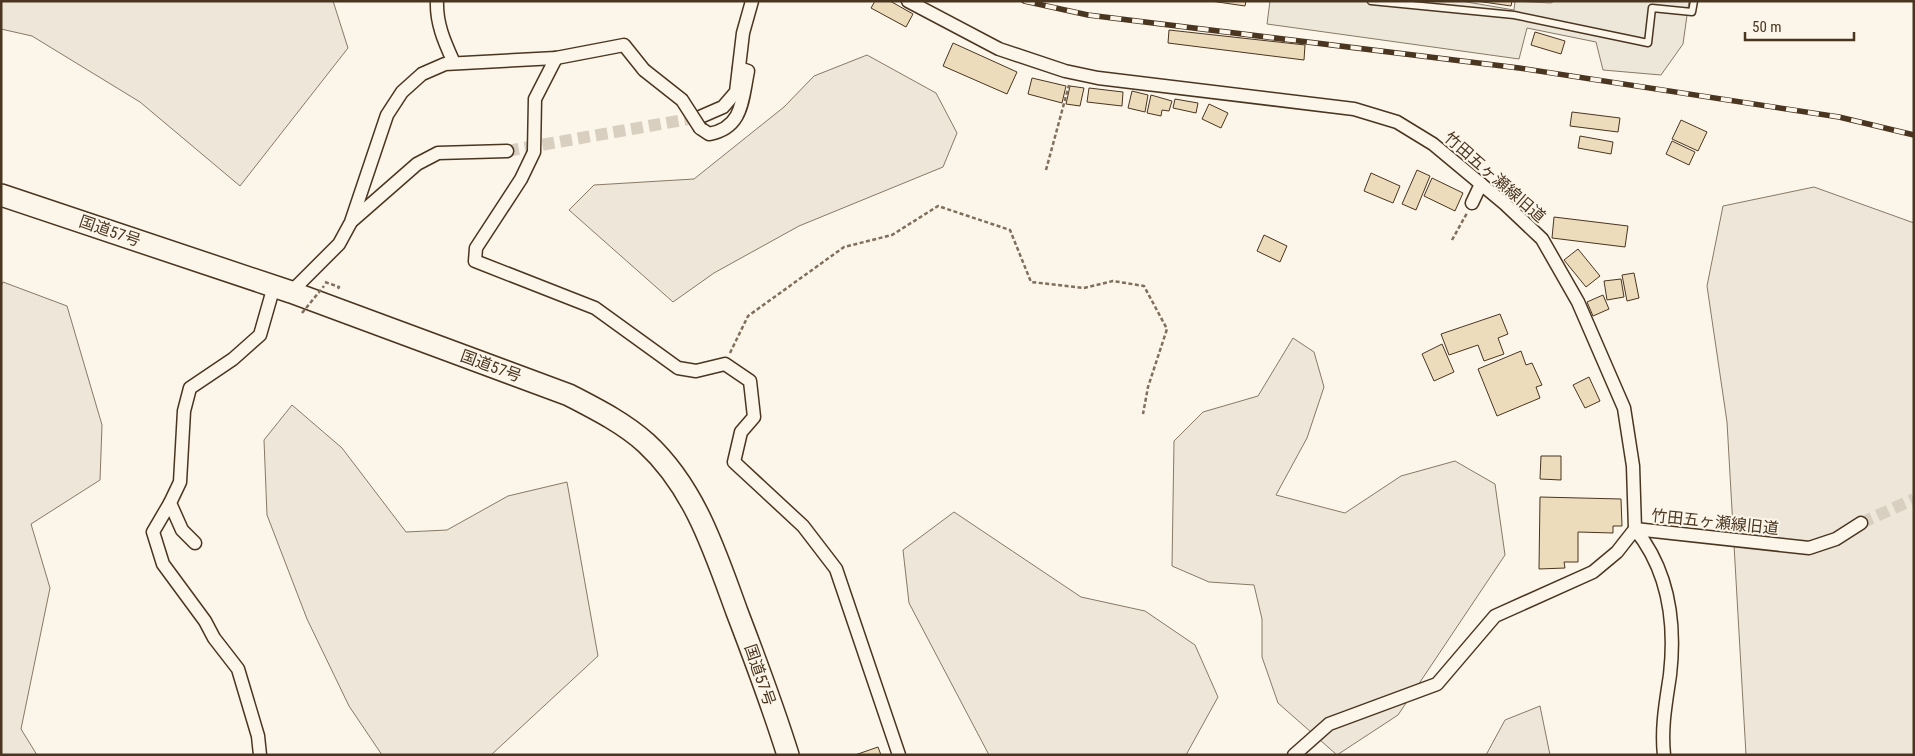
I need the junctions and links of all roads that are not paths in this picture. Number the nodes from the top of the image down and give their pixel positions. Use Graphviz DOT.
graph roads {
  1 [pos="437,1"];
  2 [pos="752,1"];
  3 [pos="908,1"];
  4 [pos="1371,1"];
  5 [pos="1694,1"];
  6 [pos="556,58"];
  7 [pos="454,63"];
  8 [pos="738,68"];
  9 [pos="700,122"];
  10 [pos="507,152"];
  11 [pos="1481,184"];
  12 [pos="1,195"];
  13 [pos="1472,203"];
  14 [pos="351,222"];
  15 [pos="283,289"];
  16 [pos="170,503"];
  17 [pos="1861,523"];
  18 [pos="1635,529"];
  19 [pos="195,543"];
  20 [pos="260,755"];
  21 [pos="788,755"];
  22 [pos="899,755"];
  23 [pos="1294,755"];
  24 [pos="1664,755"];
  1 -- 7 [label="street"];
  2 -- 8 [label="street"];
  3 -- 11 [label="street, 竹田五ヶ瀬線旧道"];
  4 -- 5 [label="lane"];
  6 -- 7 [label="street"];
  6 -- 9 [label="street, bridge"];
  6 -- 22 [label="street"];
  7 -- 14 [label="street"];
  8 -- 9 [label="street"];
  8 -- 9 [label="street"];
  10 -- 14 [label="street"];
  11 -- 13 [label="street"];
  11 -- 18 [label="street, 竹田五ヶ瀬線旧道"];
  12 -- 15 [label="highway, 国道57号"];
  14 -- 15 [label="street"];
  15 -- 16 [label="street"];
  15 -- 21 [label="highway, 国道57号"];
  16 -- 19 [label="street"];
  16 -- 20 [label="street"];
  17 -- 18 [label="street, 竹田五ヶ瀬線旧道"];
  18 -- 23 [label="street"];
  18 -- 24 [label="street"];
}
